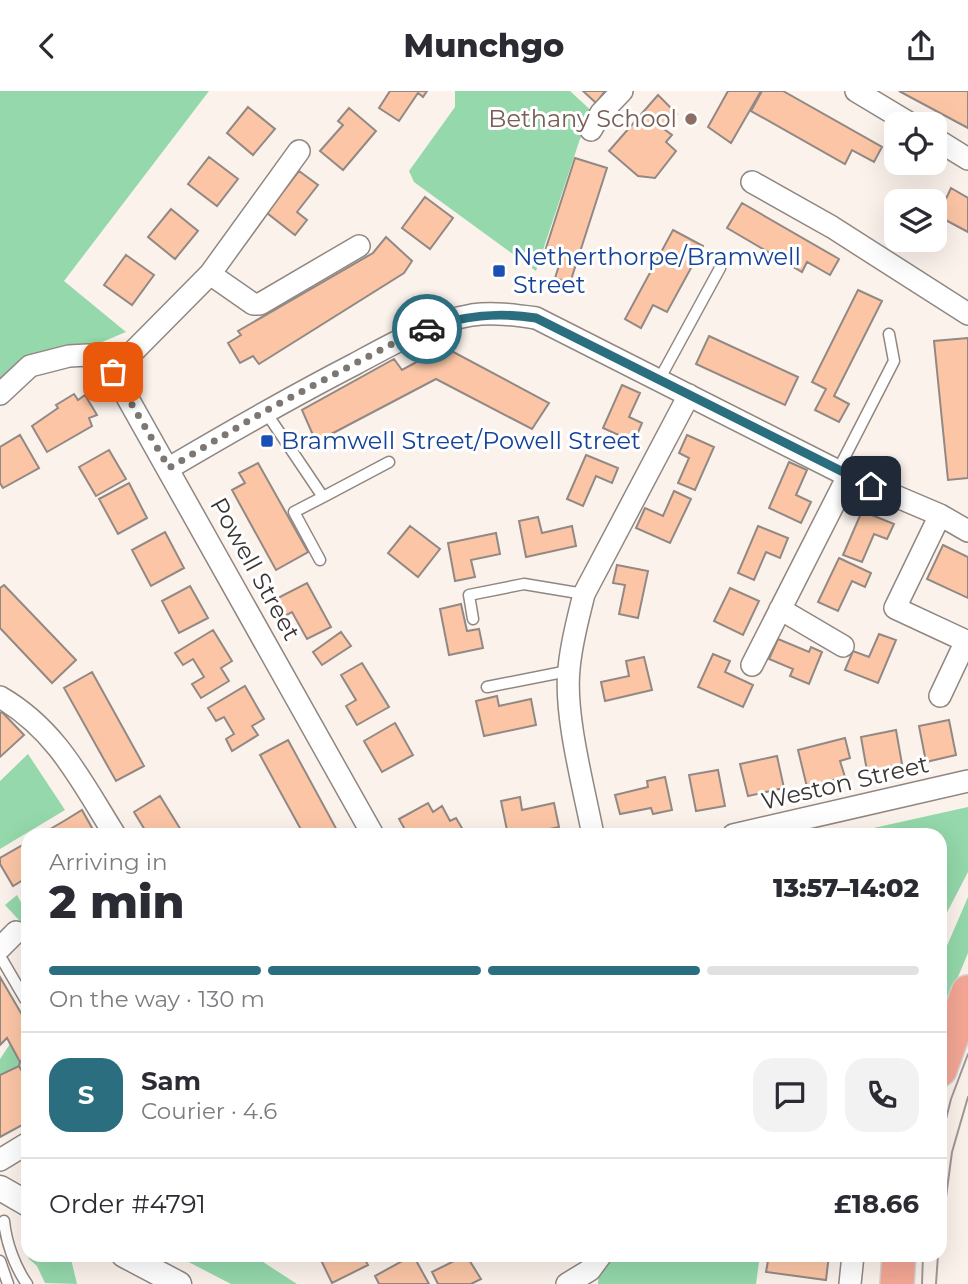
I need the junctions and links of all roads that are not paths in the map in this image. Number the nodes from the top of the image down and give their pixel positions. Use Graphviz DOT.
graph roads {
  1 [pos="622,91"];
  2 [pos="856,91"];
  3 [pos="891,112"];
  4 [pos="591,130"];
  5 [pos="947,146"];
  6 [pos="299,151"];
  7 [pos="968,159"];
  8 [pos="752,181"];
  9 [pos="359,246"];
  10 [pos="720,268"];
  11 [pos="210,274"];
  12 [pos="968,314"];
  13 [pos="889,334"];
  14 [pos="113,372"];
  15 [pos="659,380"];
  16 [pos="0,394"];
  17 [pos="689,395"];
  18 [pos="265,411"];
  19 [pos="389,462"];
  20 [pos="169,468"];
  21 [pos="843,473"];
  22 [pos="323,497"];
  23 [pos="940,515"];
  24 [pos="968,531"];
  25 [pos="320,560"];
  26 [pos="584,594"];
  27 [pos="780,609"];
  28 [pos="473,619"];
  29 [pos="843,646"];
  30 [pos="752,666"];
  31 [pos="568,671"];
  32 [pos="487,687"];
  33 [pos="940,696"];
  34 [pos="0,697"];
  35 [pos="968,781"];
  36 [pos="111,828"];
  37 [pos="369,828"];
  38 [pos="592,828"];
  39 [pos="763,828"];
  40 [pos="16,932"];
  41 [pos="0,948"];
  42 [pos="0,956"];
  43 [pos="968,992"];
  44 [pos="21,994"];
  45 [pos="947,1050"];
  46 [pos="21,1147"];
  47 [pos="0,1160"];
  48 [pos="14,1196"];
  49 [pos="2,1225"];
  50 [pos="0,1261"];
  51 [pos="137,1262"];
  52 [pos="596,1262"];
  53 [pos="852,1262"];
  54 [pos="899,1262"];
  55 [pos="8,1284"];
  56 [pos="27,1284"];
  57 [pos="179,1284"];
  58 [pos="567,1284"];
  59 [pos="850,1284"];
  60 [pos="897,1284"];
  1 -- 4 [label="street"];
  2 -- 3 [label="street"];
  5 -- 7 [label="street"];
  6 -- 11 [label="street"];
  8 -- 12 [label="street"];
  9 -- 11 [label="street"];
  10 -- 15 [label="lane"];
  11 -- 14 [label="street"];
  13 -- 21 [label="lane"];
  14 -- 16 [label="street, Powell Street"];
  14 -- 20 [label="street, Powell Street"];
  15 -- 17 [label="street"];
  15 -- 18 [label="street"];
  17 -- 21 [label="street"];
  17 -- 26 [label="street"];
  18 -- 20 [label="street"];
  18 -- 22 [label="lane"];
  19 -- 22 [label="lane"];
  20 -- 37 [label="street, Powell Street"];
  21 -- 23 [label="street"];
  21 -- 27 [label="street"];
  22 -- 25 [label="lane"];
  23 -- 24 [label="street"];
  23 -- 33 [label="street"];
  26 -- 28 [label="lane"];
  26 -- 31 [label="street"];
  27 -- 29 [label="street"];
  27 -- 30 [label="street"];
  31 -- 32 [label="lane"];
  31 -- 38 [label="street"];
  34 -- 36 [label="street"];
  35 -- 39 [label="street, Weston Street"];
  40 -- 41 [label="street"];
  42 -- 44 [label="lane"];
  43 -- 45 [label="highway"];
  46 -- 47 [label="street"];
  48 -- 49 [label="lane"];
  49 -- 56 [label="lane"];
  50 -- 55 [label="lane"];
  51 -- 57 [label="street"];
  52 -- 58 [label="street"];
  53 -- 59 [label="street"];
  54 -- 60 [label="highway"];
}
